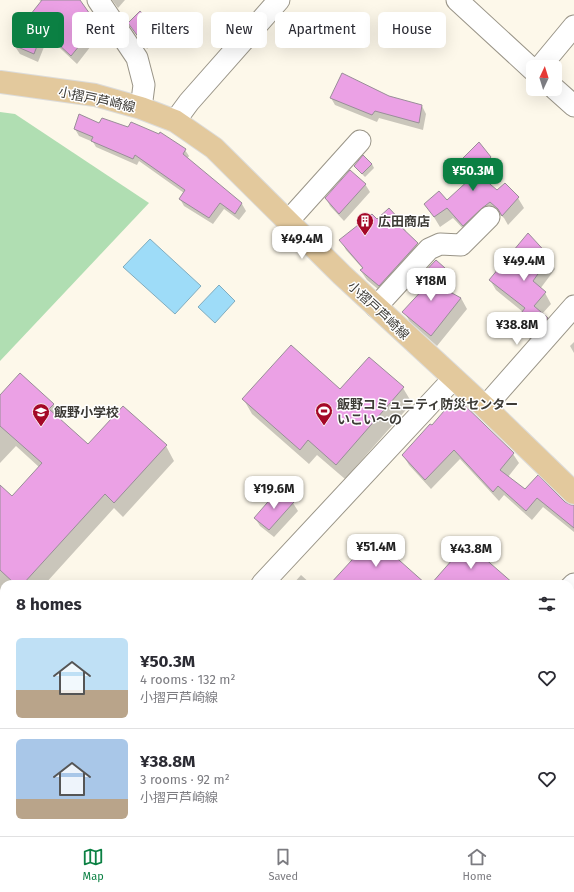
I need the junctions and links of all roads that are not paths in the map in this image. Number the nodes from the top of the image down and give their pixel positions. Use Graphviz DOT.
graph roads {
  1 [pos="98,0"];
  2 [pos="279,0"];
  3 [pos="457,0"];
  4 [pos="574,26"];
  5 [pos="546,60"];
  6 [pos="526,64"];
  7 [pos="0,82"];
  8 [pos="562,95"];
  9 [pos="574,106"];
  10 [pos="141,108"];
  11 [pos="175,121"];
  12 [pos="360,141"];
  13 [pos="489,217"];
  14 [pos="288,221"];
  15 [pos="574,306"];
  16 [pos="376,307"];
  17 [pos="453,379"];
  18 [pos="485,407"];
  19 [pos="574,493"];
  20 [pos="266,580"];
  1 -- 10 [label="street"];
  2 -- 11 [label="street"];
  3 -- 6 [label="street"];
  4 -- 5 [label="street"];
  7 -- 10 [label="main road, 小摺戸芦崎線"];
  8 -- 9 [label="street"];
  10 -- 11 [label="main road, 小摺戸芦崎線"];
  11 -- 14 [label="main road, 小摺戸芦崎線"];
  12 -- 14 [label="street"];
  13 -- 16 [label="street"];
  14 -- 16 [label="main road, 小摺戸芦崎線"];
  15 -- 18 [label="street"];
  16 -- 17 [label="main road, 小摺戸芦崎線"];
  17 -- 18 [label="main road, 小摺戸芦崎線"];
  17 -- 20 [label="street"];
  18 -- 19 [label="main road, 小摺戸芦崎線"];
}
